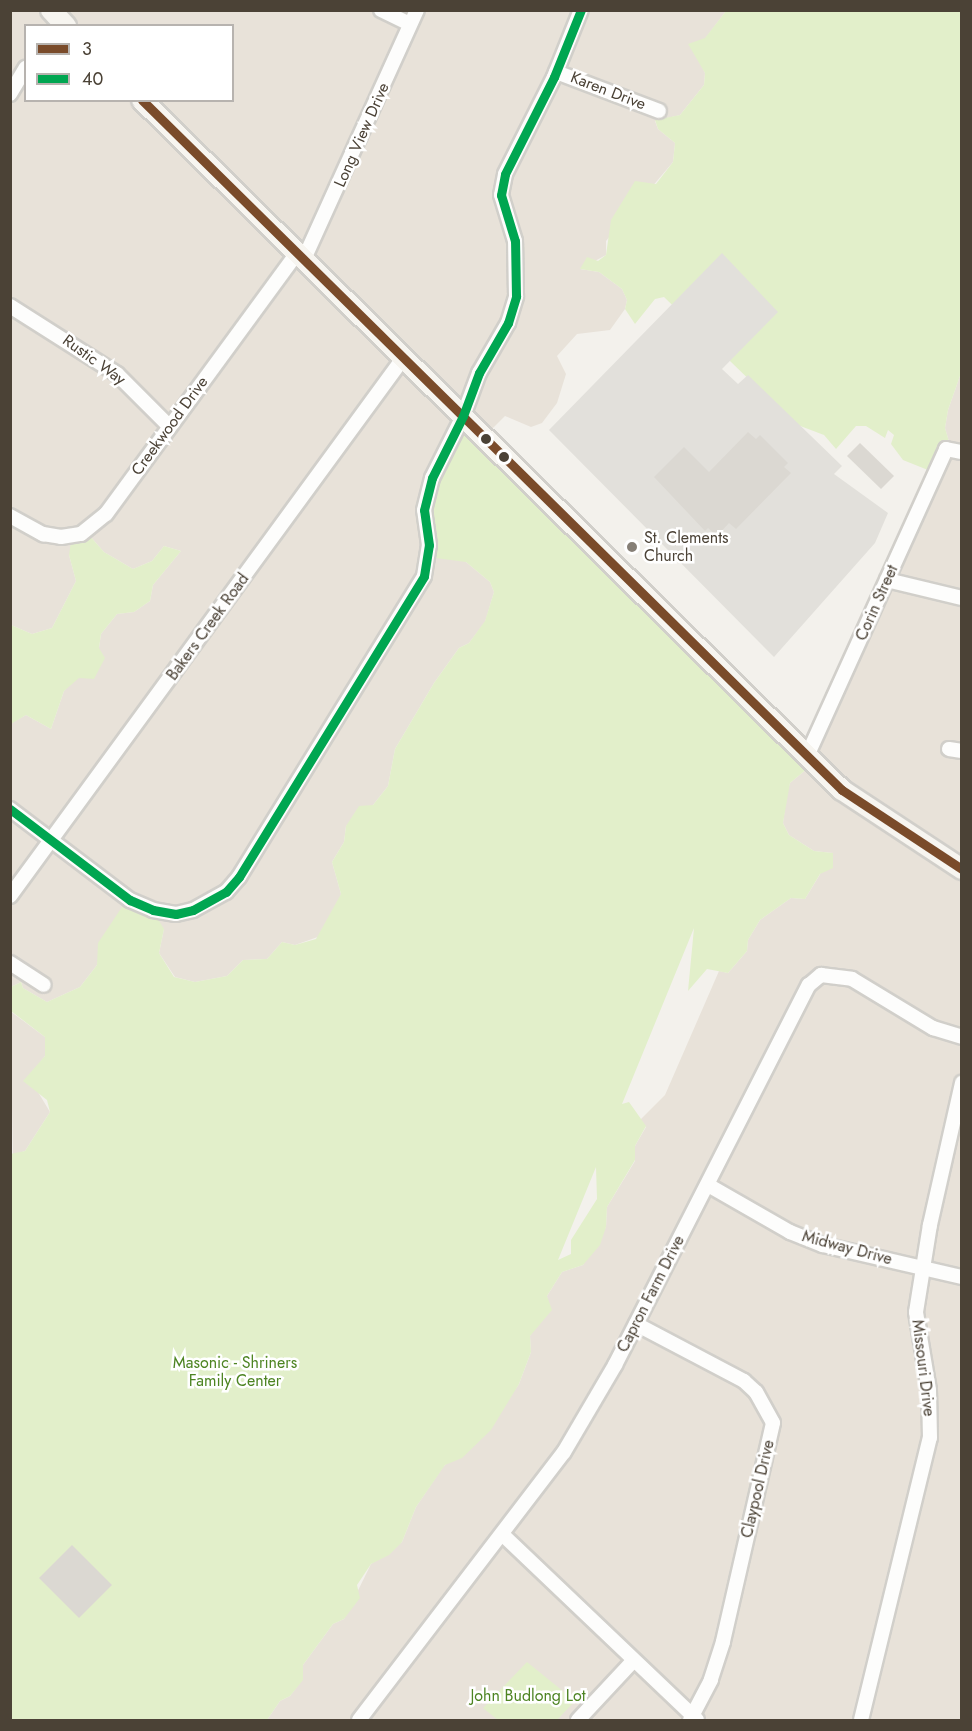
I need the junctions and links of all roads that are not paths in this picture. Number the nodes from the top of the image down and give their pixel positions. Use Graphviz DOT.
graph roads {
  1 [pos="381,10"];
  2 [pos="417,10"];
  3 [pos="581,10"];
  4 [pos="411,24"];
  5 [pos="24,70"];
  6 [pos="556,72"];
  7 [pos="10,93"];
  8 [pos="144,102"];
  9 [pos="659,111"];
  10 [pos="301,255"];
  11 [pos="10,306"];
  12 [pos="404,357"];
  13 [pos="463,416"];
  14 [pos="169,426"];
  15 [pos="962,452"];
  16 [pos="10,516"];
  17 [pos="886,580"];
  18 [pos="962,598"];
  19 [pos="807,756"];
  20 [pos="10,809"];
  21 [pos="53,841"];
  22 [pos="962,869"];
  23 [pos="10,896"];
  24 [pos="10,963"];
  25 [pos="44,985"];
  26 [pos="962,1037"];
  27 [pos="962,1083"];
  28 [pos="708,1185"];
  29 [pos="922,1268"];
  30 [pos="962,1277"];
  31 [pos="636,1324"];
  32 [pos="502,1534"];
  33 [pos="632,1662"];
  34 [pos="693,1719"];
  35 [pos="359,1720"];
  36 [pos="578,1720"];
  37 [pos="861,1720"];
  1 -- 4 [label="street"];
  2 -- 4 [label="street, Long View Drive"];
  3 -- 6 [label="street"];
  4 -- 10 [label="street, Long View Drive"];
  5 -- 7 [label="street"];
  6 -- 9 [label="street, Karen Drive"];
  6 -- 13 [label="street"];
  8 -- 10 [label="street"];
  10 -- 12 [label="street"];
  10 -- 14 [label="street, Creekwood Drive"];
  11 -- 14 [label="street, Rustic Way"];
  12 -- 13 [label="street"];
  12 -- 21 [label="street, Bakers Creek Road"];
  13 -- 19 [label="street"];
  13 -- 21 [label="street"];
  14 -- 16 [label="street, Creekwood Drive"];
  15 -- 17 [label="street, Corin Street"];
  17 -- 18 [label="street"];
  17 -- 19 [label="street, Corin Street"];
  19 -- 22 [label="street"];
  20 -- 21 [label="street"];
  21 -- 23 [label="street, Bakers Creek Road"];
  24 -- 25 [label="street"];
  26 -- 28 [label="street, Capron Farm Drive"];
  27 -- 29 [label="street, Missouri Drive"];
  28 -- 29 [label="street, Midway Drive"];
  28 -- 31 [label="street, Capron Farm Drive"];
  29 -- 30 [label="street, Midway Drive"];
  29 -- 37 [label="street, Missouri Drive"];
  31 -- 32 [label="street, Capron Farm Drive"];
  31 -- 34 [label="street, Claypool Drive"];
  32 -- 33 [label="street"];
  32 -- 35 [label="street, Capron Farm Drive"];
  33 -- 34 [label="street"];
  33 -- 36 [label="street"];
}
